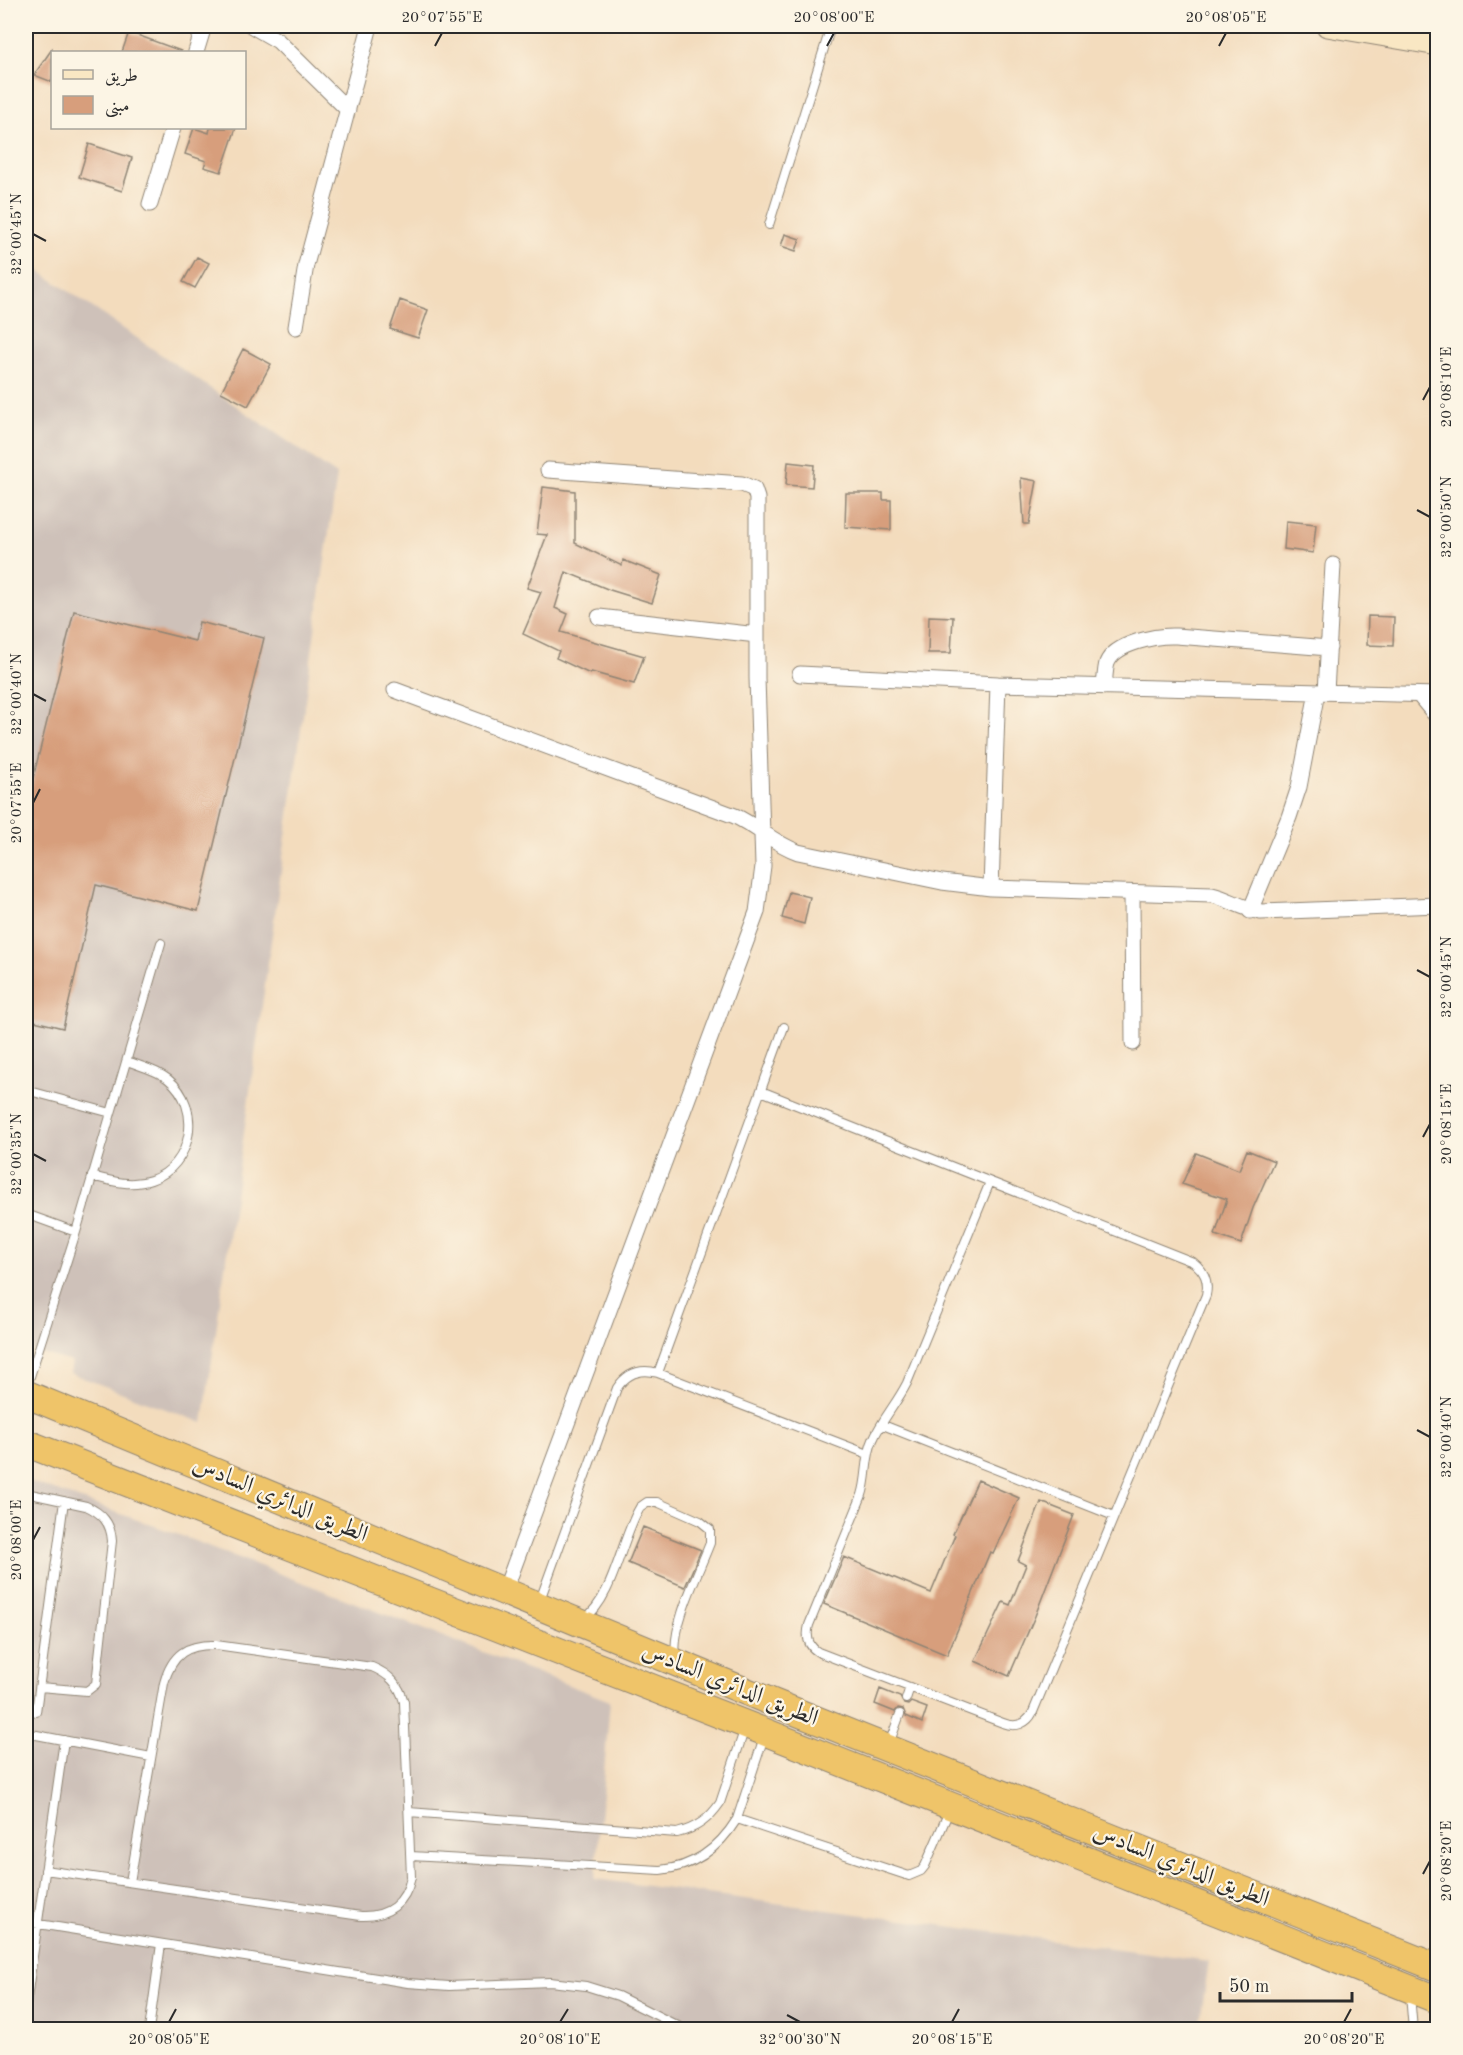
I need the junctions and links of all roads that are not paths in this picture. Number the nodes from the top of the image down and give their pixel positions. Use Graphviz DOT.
graph roads {
  1 [pos="204,26"];
  2 [pos="252,26"];
  3 [pos="370,26"];
  4 [pos="831,26"];
  5 [pos="1327,26"];
  6 [pos="1437,45"];
  7 [pos="196,51"];
  8 [pos="348,110"];
  9 [pos="173,129"];
  10 [pos="150,204"];
  11 [pos="769,225"];
  12 [pos="296,327"];
  13 [pos="548,470"];
  14 [pos="1333,565"];
  15 [pos="599,617"];
  16 [pos="757,635"];
  17 [pos="1329,648"];
  18 [pos="800,674"];
  19 [pos="999,684"];
  20 [pos="1104,687"];
  21 [pos="395,690"];
  22 [pos="1322,692"];
  23 [pos="1419,695"];
  24 [pos="1437,695"];
  25 [pos="1437,718"];
  26 [pos="763,832"];
  27 [pos="991,888"];
  28 [pos="1132,893"];
  29 [pos="1437,905"];
  30 [pos="1250,911"];
  31 [pos="160,943"];
  32 [pos="784,1027"];
  33 [pos="1133,1043"];
  34 [pos="126,1061"];
  35 [pos="26,1090"];
  36 [pos="761,1091"];
  37 [pos="111,1113"];
  38 [pos="92,1176"];
  39 [pos="990,1182"];
  40 [pos="26,1214"];
  41 [pos="76,1232"];
  42 [pos="658,1373"];
  43 [pos="26,1389"];
  44 [pos="26,1394"];
  45 [pos="883,1425"];
  46 [pos="26,1443"];
  47 [pos="868,1454"];
  48 [pos="26,1493"];
  49 [pos="63,1501"];
  50 [pos="1114,1516"];
  51 [pos="504,1593"];
  52 [pos="538,1607"];
  53 [pos="577,1623"];
  54 [pos="680,1665"];
  55 [pos="910,1687"];
  56 [pos="40,1688"];
  57 [pos="906,1699"];
  58 [pos="764,1700"];
  59 [pos="36,1712"];
  60 [pos="900,1714"];
  61 [pos="756,1728"];
  62 [pos="26,1733"];
  63 [pos="64,1740"];
  64 [pos="887,1748"];
  65 [pos="151,1757"];
  66 [pos="952,1806"];
  67 [pos="409,1812"];
  68 [pos="737,1819"];
  69 [pos="411,1856"];
  70 [pos="45,1870"];
  71 [pos="130,1882"];
  72 [pos="26,1923"];
  73 [pos="37,1924"];
  74 [pos="161,1944"];
  75 [pos="1437,1968"];
  76 [pos="1409,1989"];
  77 [pos="1437,2000"];
  78 [pos="26,2005"];
  79 [pos="149,2030"];
  80 [pos="686,2030"];
  81 [pos="1413,2030"];
  1 -- 7 [label="street"];
  2 -- 8 [label="street"];
  3 -- 8 [label="street"];
  4 -- 11 [label="lane"];
  5 -- 6 [label="street"];
  8 -- 12 [label="street"];
  9 -- 10 [label="street"];
  13 -- 16 [label="street"];
  14 -- 17 [label="street"];
  15 -- 16 [label="street"];
  16 -- 26 [label="street"];
  17 -- 20 [label="street"];
  17 -- 22 [label="street"];
  18 -- 19 [label="street"];
  19 -- 20 [label="street"];
  19 -- 27 [label="street"];
  20 -- 22 [label="street"];
  21 -- 26 [label="street"];
  22 -- 23 [label="street"];
  22 -- 30 [label="street"];
  23 -- 24 [label="street"];
  23 -- 25 [label="street"];
  26 -- 27 [label="street"];
  26 -- 51 [label="street"];
  27 -- 28 [label="street"];
  28 -- 30 [label="street"];
  28 -- 33 [label="street"];
  29 -- 30 [label="street"];
  31 -- 34 [label="lane"];
  32 -- 36 [label="lane"];
  34 -- 37 [label="lane"];
  34 -- 38 [label="lane"];
  35 -- 37 [label="lane"];
  36 -- 39 [label="lane"];
  36 -- 42 [label="lane"];
  37 -- 38 [label="lane"];
  38 -- 41 [label="lane"];
  39 -- 45 [label="lane"];
  39 -- 50 [label="lane"];
  40 -- 41 [label="lane"];
  41 -- 43 [label="lane"];
  42 -- 47 [label="lane"];
  42 -- 52 [label="lane"];
  44 -- 51 [label="highway, الطريق الدائري السادس"];
  45 -- 47 [label="lane"];
  45 -- 50 [label="lane"];
  46 -- 61 [label="highway, الطريق الدائري السادس"];
  47 -- 55 [label="lane"];
  48 -- 49 [label="lane"];
  49 -- 56 [label="lane"];
  49 -- 56 [label="lane"];
  50 -- 55 [label="lane"];
  51 -- 52 [label="highway, الطريق الدائري السادس"];
  52 -- 53 [label="highway, الطريق الدائري السادس"];
  53 -- 54 [label="highway, الطريق الدائري السادس"];
  53 -- 54 [label="lane"];
  54 -- 58 [label="highway, الطريق الدائري السادس"];
  55 -- 57 [label="lane"];
  56 -- 59 [label="lane"];
  58 -- 61 [label="highway"];
  58 -- 64 [label="highway, الطريق الدائري السادس"];
  60 -- 64 [label="lane"];
  61 -- 66 [label="highway, الطريق الدائري السادس"];
  61 -- 67 [label="lane"];
  61 -- 68 [label="lane"];
  62 -- 63 [label="lane"];
  63 -- 65 [label="lane"];
  63 -- 70 [label="lane"];
  64 -- 75 [label="highway, الطريق الدائري السادس"];
  65 -- 67 [label="lane"];
  65 -- 71 [label="lane"];
  66 -- 68 [label="lane"];
  66 -- 76 [label="highway, الطريق الدائري السادس"];
  67 -- 69 [label="lane"];
  68 -- 69 [label="lane"];
  69 -- 71 [label="lane"];
  70 -- 71 [label="lane"];
  70 -- 73 [label="lane"];
  72 -- 73 [label="lane"];
  73 -- 74 [label="lane"];
  73 -- 78 [label="lane"];
  74 -- 79 [label="lane"];
  74 -- 80 [label="lane"];
  76 -- 77 [label="highway, الطريق الدائري السادس"];
  76 -- 81 [label="lane"];
}
